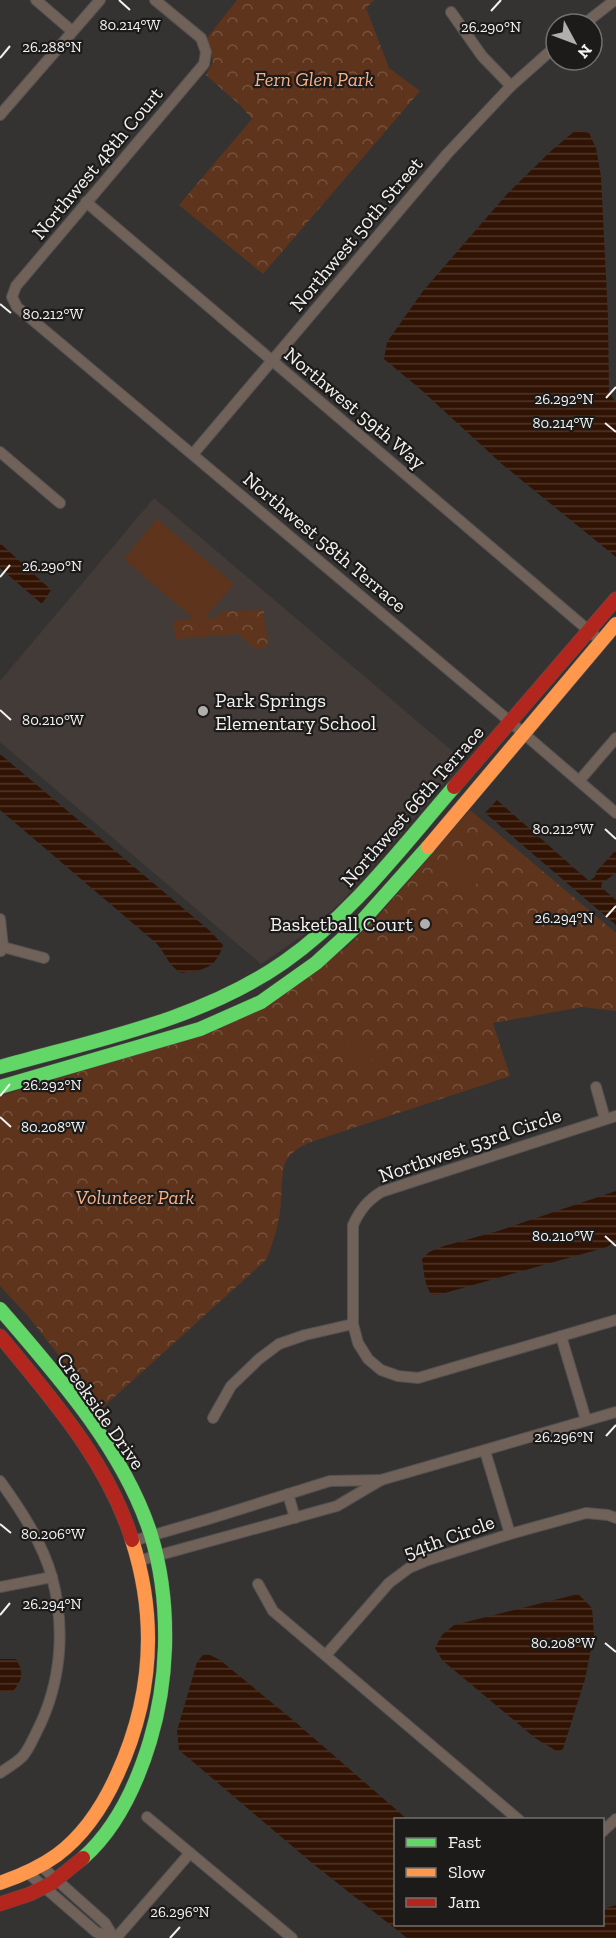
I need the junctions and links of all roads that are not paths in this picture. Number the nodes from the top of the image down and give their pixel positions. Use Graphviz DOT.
graph roads {
  1 [pos="36,0"];
  2 [pos="100,0"];
  3 [pos="155,0"];
  4 [pos="614,3"];
  5 [pos="451,12"];
  6 [pos="601,12"];
  7 [pos="72,31"];
  8 [pos="544,57"];
  9 [pos="511,86"];
  10 [pos="0,115"];
  11 [pos="86,202"];
  12 [pos="12,297"];
  13 [pos="272,360"];
  14 [pos="0,452"];
  15 [pos="193,454"];
  16 [pos="60,503"];
  17 [pos="616,598"];
  18 [pos="616,624"];
  19 [pos="588,631"];
  20 [pos="601,641"];
  21 [pos="511,722"];
  22 [pos="523,732"];
  23 [pos="616,738"];
  24 [pos="579,781"];
  25 [pos="616,813"];
  26 [pos="412,836"];
  27 [pos="427,848"];
  28 [pos="0,919"];
  29 [pos="1,950"];
  30 [pos="44,958"];
  31 [pos="0,1067"];
  32 [pos="0,1087"];
  33 [pos="596,1087"];
  34 [pos="616,1116"];
  35 [pos="604,1119"];
  36 [pos="0,1309"];
  37 [pos="616,1320"];
  38 [pos="353,1324"];
  39 [pos="0,1336"];
  40 [pos="561,1336"];
  41 [pos="616,1412"];
  42 [pos="213,1418"];
  43 [pos="586,1420"];
  44 [pos="484,1451"];
  45 [pos="381,1480"];
  46 [pos="0,1481"];
  47 [pos="288,1494"];
  48 [pos="295,1518"];
  49 [pos="616,1518"];
  50 [pos="510,1534"];
  51 [pos="151,1536"];
  52 [pos="133,1541"];
  53 [pos="156,1556"];
  54 [pos="138,1561"];
  55 [pos="52,1577"];
  56 [pos="258,1584"];
  57 [pos="0,1587"];
  58 [pos="326,1655"];
  59 [pos="0,1773"];
  60 [pos="147,1817"];
  61 [pos="517,1818"];
  62 [pos="616,1819"];
  63 [pos="604,1831"];
  64 [pos="190,1853"];
  65 [pos="41,1866"];
  66 [pos="28,1873"];
  67 [pos="0,1883"];
  68 [pos="51,1884"];
  69 [pos="0,1904"];
  70 [pos="113,1938"];
  71 [pos="292,1938"];
  1 -- 7 [label="street"];
  2 -- 7 [label="street"];
  3 -- 11 [label="street, Northwest 48th Court"];
  4 -- 6 [label="street"];
  5 -- 9 [label="street"];
  7 -- 10 [label="street"];
  8 -- 9 [label="street, Northwest 50th Street"];
  9 -- 13 [label="street, Northwest 50th Street"];
  11 -- 12 [label="street, Northwest 48th Court"];
  11 -- 13 [label="street, Northwest 59th Way"];
  12 -- 15 [label="street, Northwest 58th Terrace"];
  13 -- 15 [label="street, Northwest 50th Street"];
  13 -- 19 [label="street, Northwest 59th Way"];
  14 -- 16 [label="street"];
  15 -- 21 [label="street, Northwest 58th Terrace"];
  17 -- 19 [label="street, Northwest 66th Terrace"];
  18 -- 20 [label="street, Northwest 66th Terrace"];
  19 -- 20 [label="street, Northwest 59th Way"];
  19 -- 21 [label="street, Northwest 66th Terrace"];
  20 -- 22 [label="street, Northwest 66th Terrace"];
  21 -- 22 [label="street, Northwest 58th Terrace"];
  21 -- 26 [label="street, Northwest 66th Terrace"];
  22 -- 24 [label="street, Northwest 58th Terrace"];
  22 -- 27 [label="street, Northwest 66th Terrace"];
  23 -- 24 [label="street"];
  24 -- 25 [label="street, Northwest 58th Terrace"];
  26 -- 27 [label="street"];
  26 -- 31 [label="street, Northwest 66th Terrace"];
  27 -- 32 [label="street, Northwest 66th Terrace"];
  28 -- 29 [label="street"];
  29 -- 30 [label="street"];
  33 -- 35 [label="street"];
  34 -- 35 [label="street, Northwest 53rd Circle"];
  35 -- 38 [label="street, Northwest 53rd Circle"];
  36 -- 51 [label="street, Creekside Drive"];
  37 -- 40 [label="street, Northwest 53rd Circle"];
  38 -- 40 [label="street, Northwest 53rd Circle"];
  38 -- 42 [label="street"];
  39 -- 52 [label="street, Creekside Drive"];
  40 -- 43 [label="street"];
  41 -- 43 [label="street"];
  43 -- 44 [label="street"];
  44 -- 45 [label="street"];
  44 -- 50 [label="street"];
  45 -- 47 [label="street"];
  45 -- 48 [label="street"];
  46 -- 55 [label="street"];
  47 -- 48 [label="street"];
  47 -- 51 [label="street"];
  48 -- 53 [label="street"];
  49 -- 50 [label="street, 54th Circle"];
  50 -- 58 [label="street, 54th Circle"];
  51 -- 52 [label="street"];
  51 -- 53 [label="street, Creekside Drive"];
  52 -- 54 [label="street, Creekside Drive"];
  53 -- 54 [label="street"];
  53 -- 68 [label="street, Creekside Drive"];
  54 -- 65 [label="street, Creekside Drive"];
  55 -- 57 [label="street"];
  55 -- 59 [label="street"];
  56 -- 58 [label="street"];
  58 -- 61 [label="street"];
  60 -- 64 [label="street"];
  62 -- 63 [label="street"];
  64 -- 70 [label="street"];
  64 -- 71 [label="street"];
  65 -- 66 [label="street, Creekside Drive"];
  65 -- 68 [label="street"];
  66 -- 67 [label="street, Creekside Drive"];
  66 -- 68 [label="street"];
  68 -- 69 [label="street, Creekside Drive"];
  68 -- 70 [label="street"];
}
